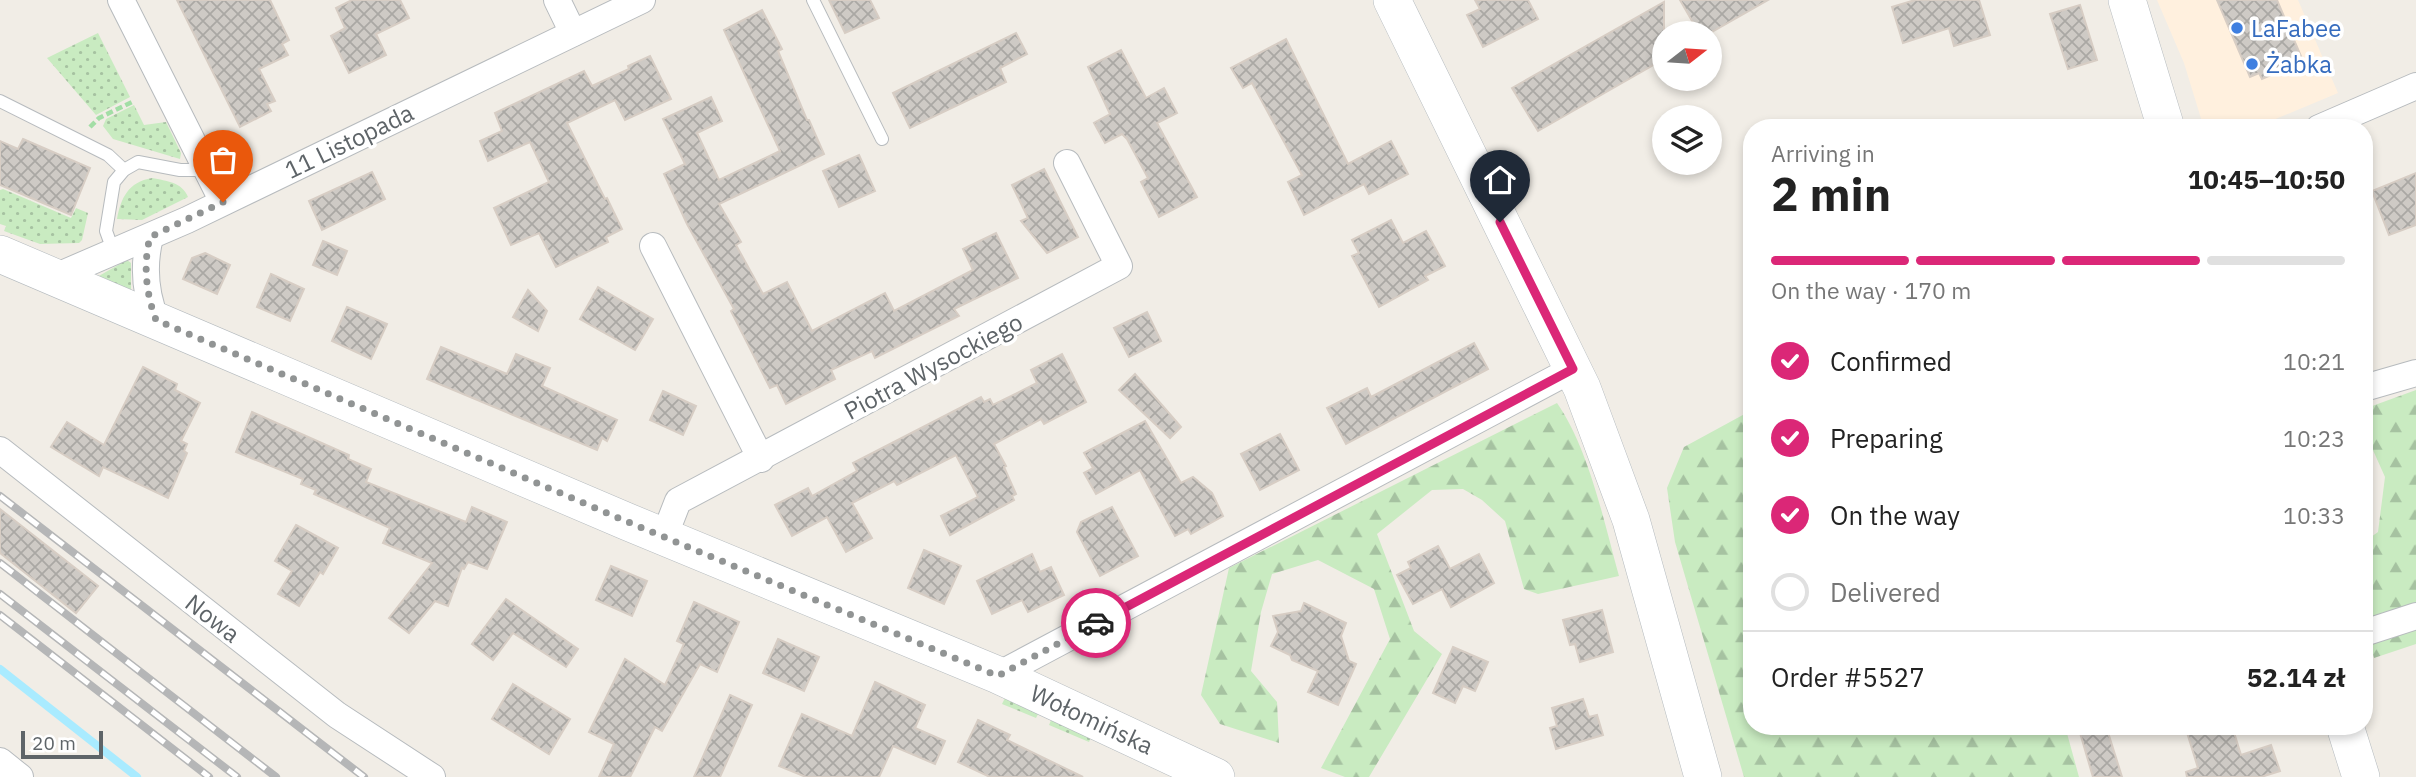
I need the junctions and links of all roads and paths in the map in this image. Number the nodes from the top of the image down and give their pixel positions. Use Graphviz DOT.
graph roads {
  1 [pos="121,0"];
  2 [pos="557,0"];
  3 [pos="642,0"];
  4 [pos="813,0"];
  5 [pos="1392,0"];
  6 [pos="2127,0"];
  7 [pos="573,33"];
  8 [pos="2416,86"];
  9 [pos="0,101"];
  10 [pos="134,101"];
  11 [pos="2163,119"];
  12 [pos="2340,119"];
  13 [pos="77,138"];
  14 [pos="882,139"];
  15 [pos="1067,163"];
  16 [pos="124,170"];
  17 [pos="207,170"];
  18 [pos="223,202"];
  19 [pos="150,237"];
  20 [pos="653,246"];
  21 [pos="114,253"];
  22 [pos="0,254"];
  23 [pos="55,277"];
  24 [pos="156,320"];
  25 [pos="1573,369"];
  26 [pos="2416,373"];
  27 [pos="2373,385"];
  28 [pos="0,450"];
  29 [pos="761,459"];
  30 [pos="664,537"];
  31 [pos="2416,616"];
  32 [pos="2373,630"];
  33 [pos="998,676"];
  34 [pos="2348,735"];
  35 [pos="0,761"];
  36 [pos="20,777"];
  37 [pos="432,777"];
  38 [pos="1216,777"];
  39 [pos="1703,777"];
  40 [pos="2361,777"];
  1 -- 17 [label="street"];
  2 -- 7 [label="street"];
  3 -- 7 [label="street, 11 Listopada"];
  4 -- 14 [label="lane"];
  5 -- 25 [label="street"];
  6 -- 11 [label="street"];
  7 -- 18 [label="street, 11 Listopada"];
  8 -- 12 [label="street"];
  9 -- 13 [label="lane"];
  10 -- 13 [label="path"];
  13 -- 16 [label="lane"];
  15 -- 29 [label="street, Piotra Wysockiego"];
  16 -- 17 [label="lane"];
  16 -- 21 [label="lane"];
  17 -- 18 [label="street"];
  18 -- 19 [label="street, 11 Listopada"];
  19 -- 21 [label="street, 11 Listopada"];
  19 -- 24 [label="street"];
  20 -- 29 [label="street"];
  21 -- 23 [label="street, 11 Listopada"];
  22 -- 23 [label="street, Wołomińska"];
  23 -- 24 [label="street, Wołomińska"];
  24 -- 30 [label="street, Wołomińska"];
  25 -- 33 [label="street"];
  25 -- 39 [label="street"];
  26 -- 27 [label="street"];
  28 -- 37 [label="street, Nowa"];
  29 -- 30 [label="street, Piotra Wysockiego"];
  30 -- 33 [label="street, Wołomińska"];
  31 -- 32 [label="street"];
  33 -- 38 [label="street, Wołomińska"];
  34 -- 40 [label="street"];
  35 -- 36 [label="street"];
}
